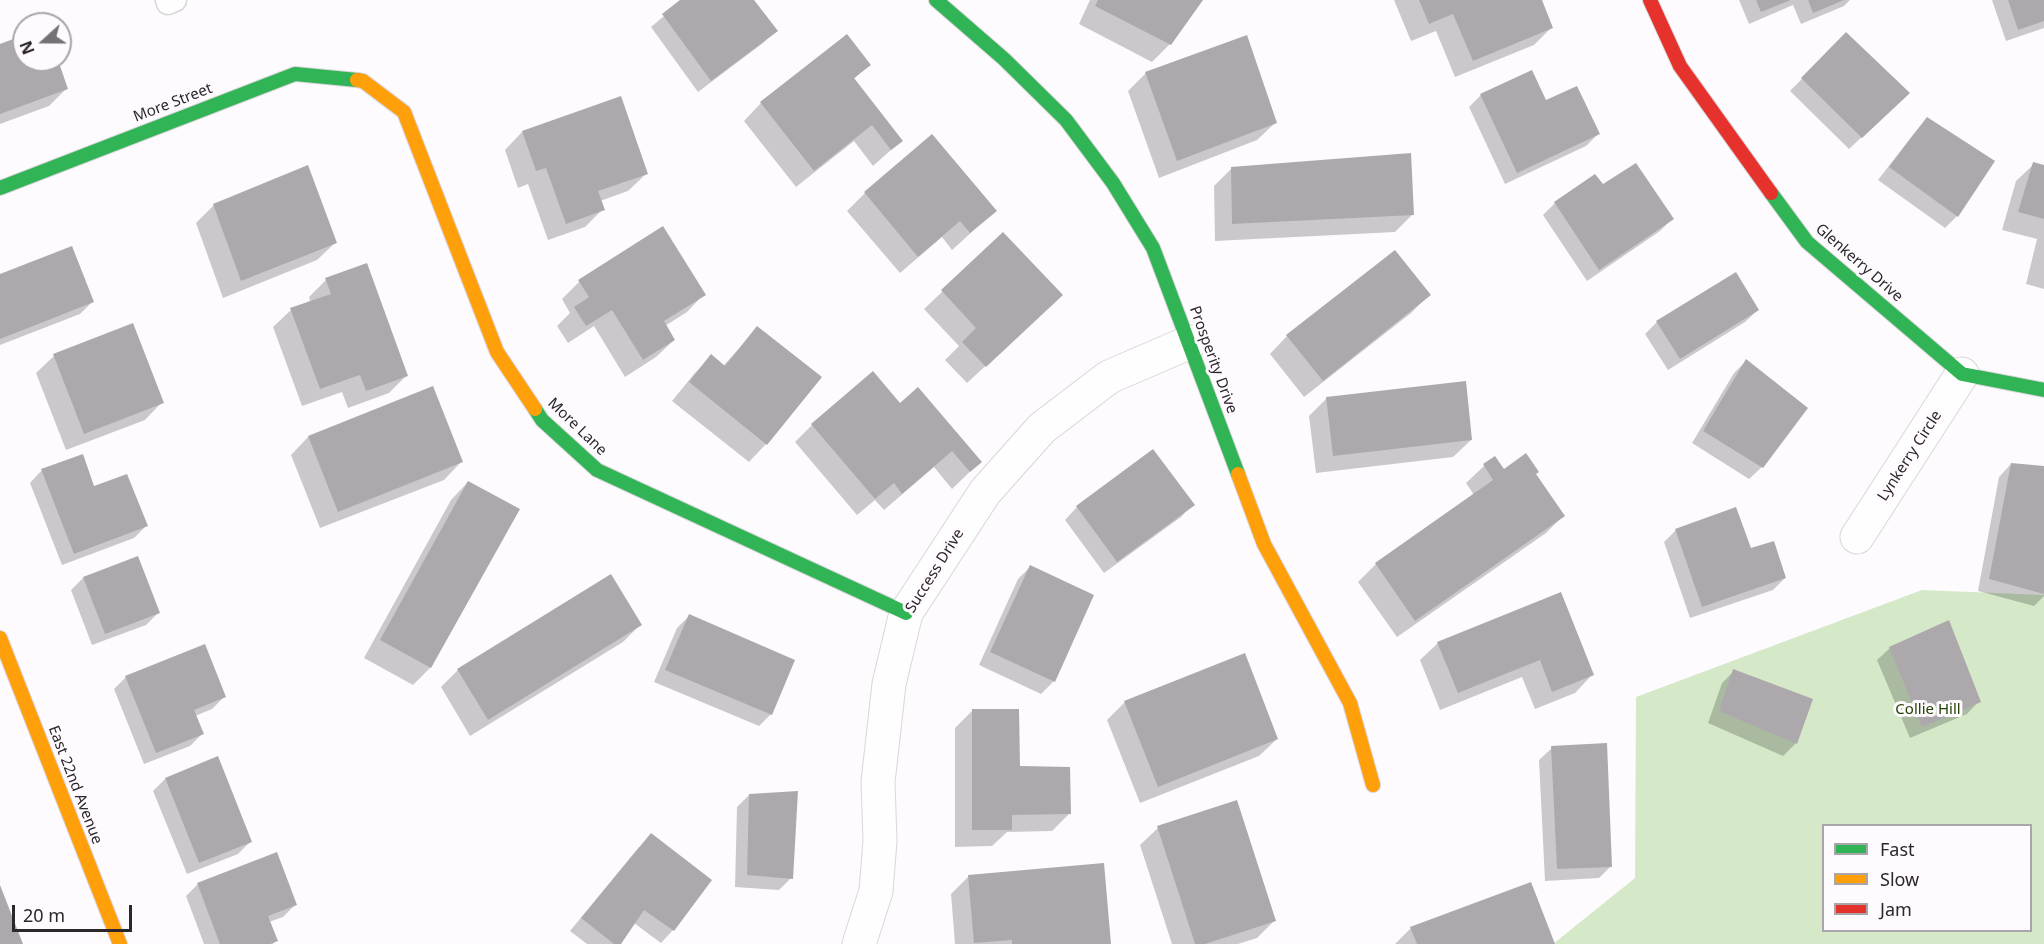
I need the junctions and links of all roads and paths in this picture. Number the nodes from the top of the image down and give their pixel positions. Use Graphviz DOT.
graph roads {
  1 [pos="167,0"];
  2 [pos="175,0"];
  3 [pos="936,0"];
  4 [pos="1650,0"];
  5 [pos="363,81"];
  6 [pos="0,188"];
  7 [pos="1190,342"];
  8 [pos="1962,374"];
  9 [pos="2044,390"];
  10 [pos="1857,537"];
  11 [pos="906,613"];
  12 [pos="0,638"];
  13 [pos="1373,785"];
  14 [pos="120,944"];
  15 [pos="859,944"];
  1 -- 2 [label="lane"];
  3 -- 7 [label="street, Prosperity Drive"];
  4 -- 8 [label="street, Glenkerry Drive"];
  5 -- 6 [label="street, More Street"];
  5 -- 11 [label="street, More Lane"];
  7 -- 11 [label="street, Success Drive"];
  7 -- 13 [label="street, Prosperity Drive"];
  8 -- 9 [label="street, Glenkerry Drive"];
  8 -- 10 [label="street, Lynkerry Circle"];
  11 -- 15 [label="street, Success Drive"];
  12 -- 14 [label="street, East 22nd Avenue"];
}
